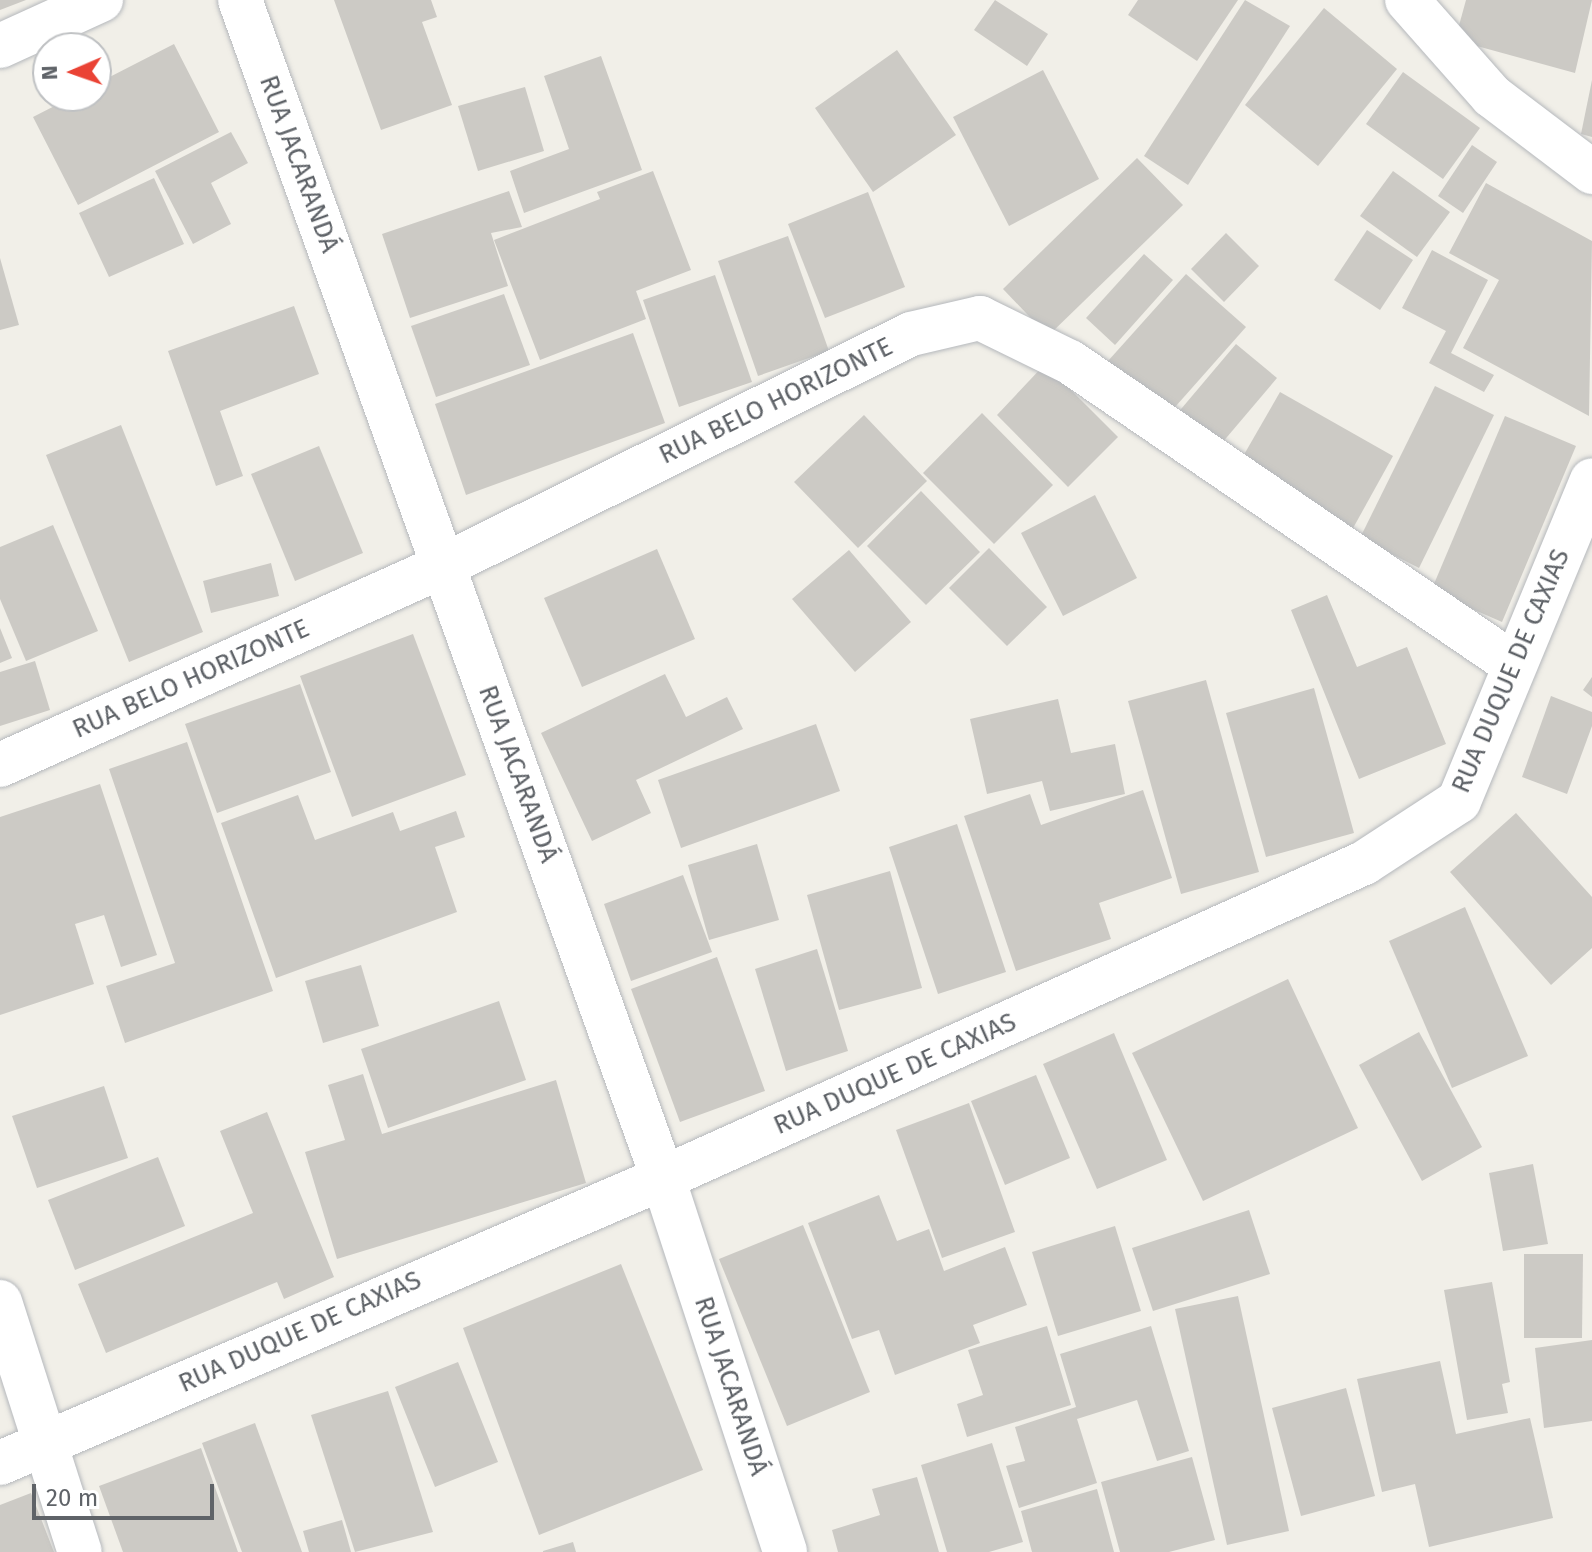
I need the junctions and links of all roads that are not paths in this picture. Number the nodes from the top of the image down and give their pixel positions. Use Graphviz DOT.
graph roads {
  1 [pos="101,0"];
  2 [pos="240,0"];
  3 [pos="1407,0"];
  4 [pos="0,46"];
  5 [pos="1592,172"];
  6 [pos="1592,480"];
  7 [pos="443,566"];
  8 [pos="1513,664"];
  9 [pos="0,765"];
  10 [pos="663,1178"];
  11 [pos="0,1302"];
  12 [pos="46,1445"];
  13 [pos="0,1463"];
  14 [pos="80,1552"];
  15 [pos="785,1552"];
  1 -- 4 [label="street"];
  2 -- 7 [label="street, RUA JACARANDÁ"];
  3 -- 5 [label="street"];
  6 -- 8 [label="street, RUA DUQUE DE CAXIAS"];
  7 -- 8 [label="street, RUA BELO HORIZONTE"];
  7 -- 9 [label="street, RUA BELO HORIZONTE"];
  7 -- 10 [label="street, RUA JACARANDÁ"];
  8 -- 10 [label="street, RUA DUQUE DE CAXIAS"];
  10 -- 12 [label="street, RUA DUQUE DE CAXIAS"];
  10 -- 15 [label="street, RUA JACARANDÁ"];
  11 -- 12 [label="street"];
  12 -- 13 [label="street, RUA DUQUE DE CAXIAS"];
  12 -- 14 [label="street"];
}
